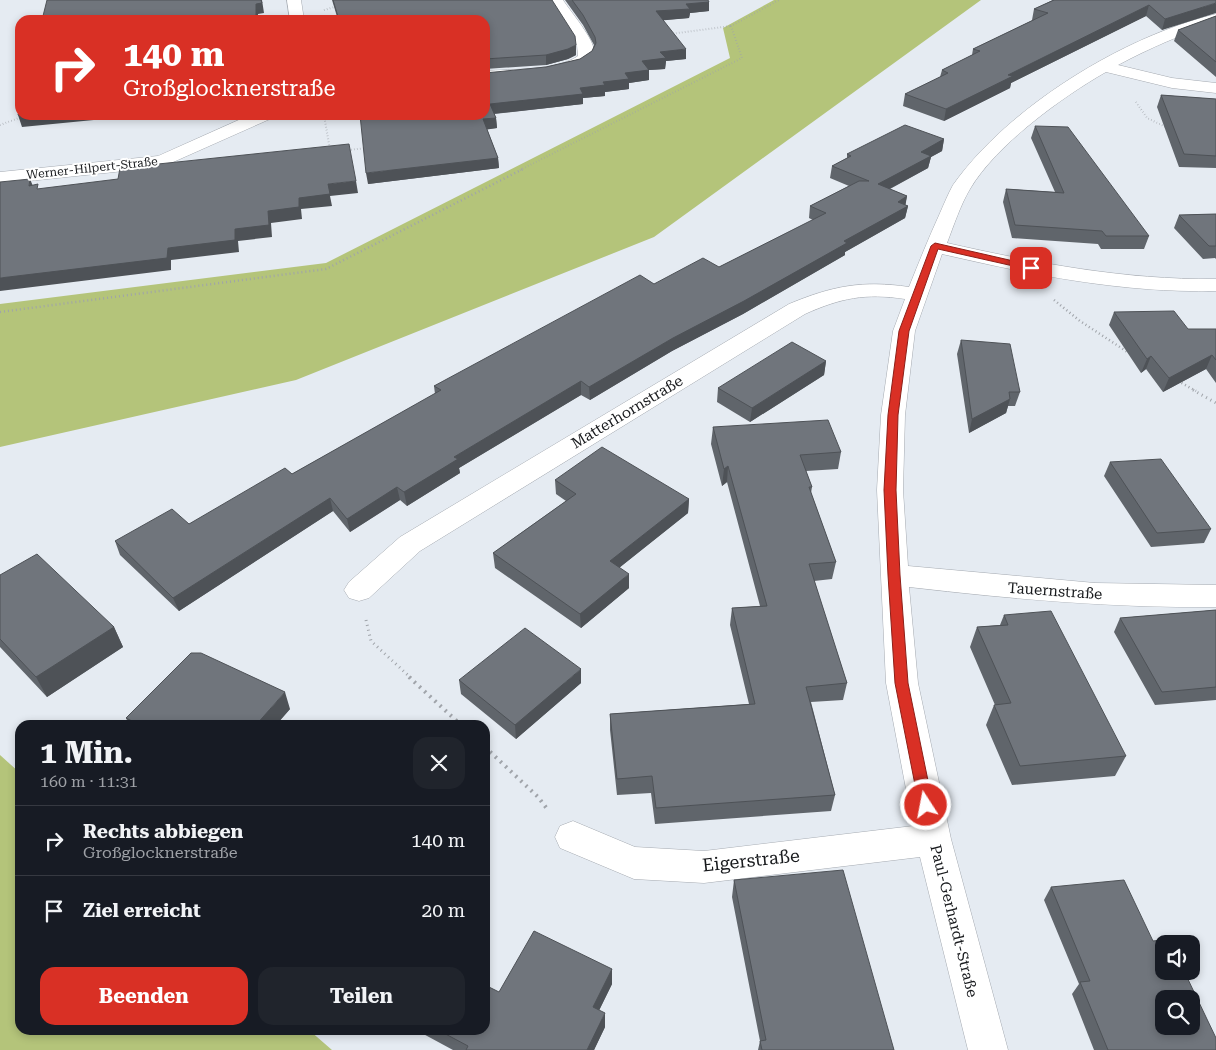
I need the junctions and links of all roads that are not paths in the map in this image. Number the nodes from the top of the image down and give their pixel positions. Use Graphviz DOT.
graph roads {
  1 [pos="294,0"];
  2 [pos="556,0"];
  3 [pos="296,15"];
  4 [pos="1216,18"];
  5 [pos="1105,67"];
  6 [pos="490,76"];
  7 [pos="1216,88"];
  8 [pos="253,120"];
  9 [pos="0,178"];
  10 [pos="935,246"];
  11 [pos="1216,285"];
  12 [pos="916,294"];
  13 [pos="894,575"];
  14 [pos="359,590"];
  15 [pos="1216,596"];
  16 [pos="573,837"];
  17 [pos="933,839"];
  18 [pos="988,1050"];
  1 -- 3 [label="street"];
  2 -- 6 [label="street"];
  4 -- 5 [label="street, Paul-Gerhardt-Straße"];
  5 -- 7 [label="street"];
  5 -- 10 [label="street, Paul-Gerhardt-Straße"];
  8 -- 9 [label="street, Werner-Hilpert-Straße"];
  10 -- 11 [label="street"];
  10 -- 12 [label="street, Paul-Gerhardt-Straße"];
  12 -- 13 [label="street, Paul-Gerhardt-Straße"];
  12 -- 14 [label="street, Matterhornstraße"];
  13 -- 15 [label="street, Tauernstraße"];
  13 -- 17 [label="street, Paul-Gerhardt-Straße"];
  16 -- 17 [label="street, Eigerstraße"];
  17 -- 18 [label="street, Paul-Gerhardt-Straße"];
}
